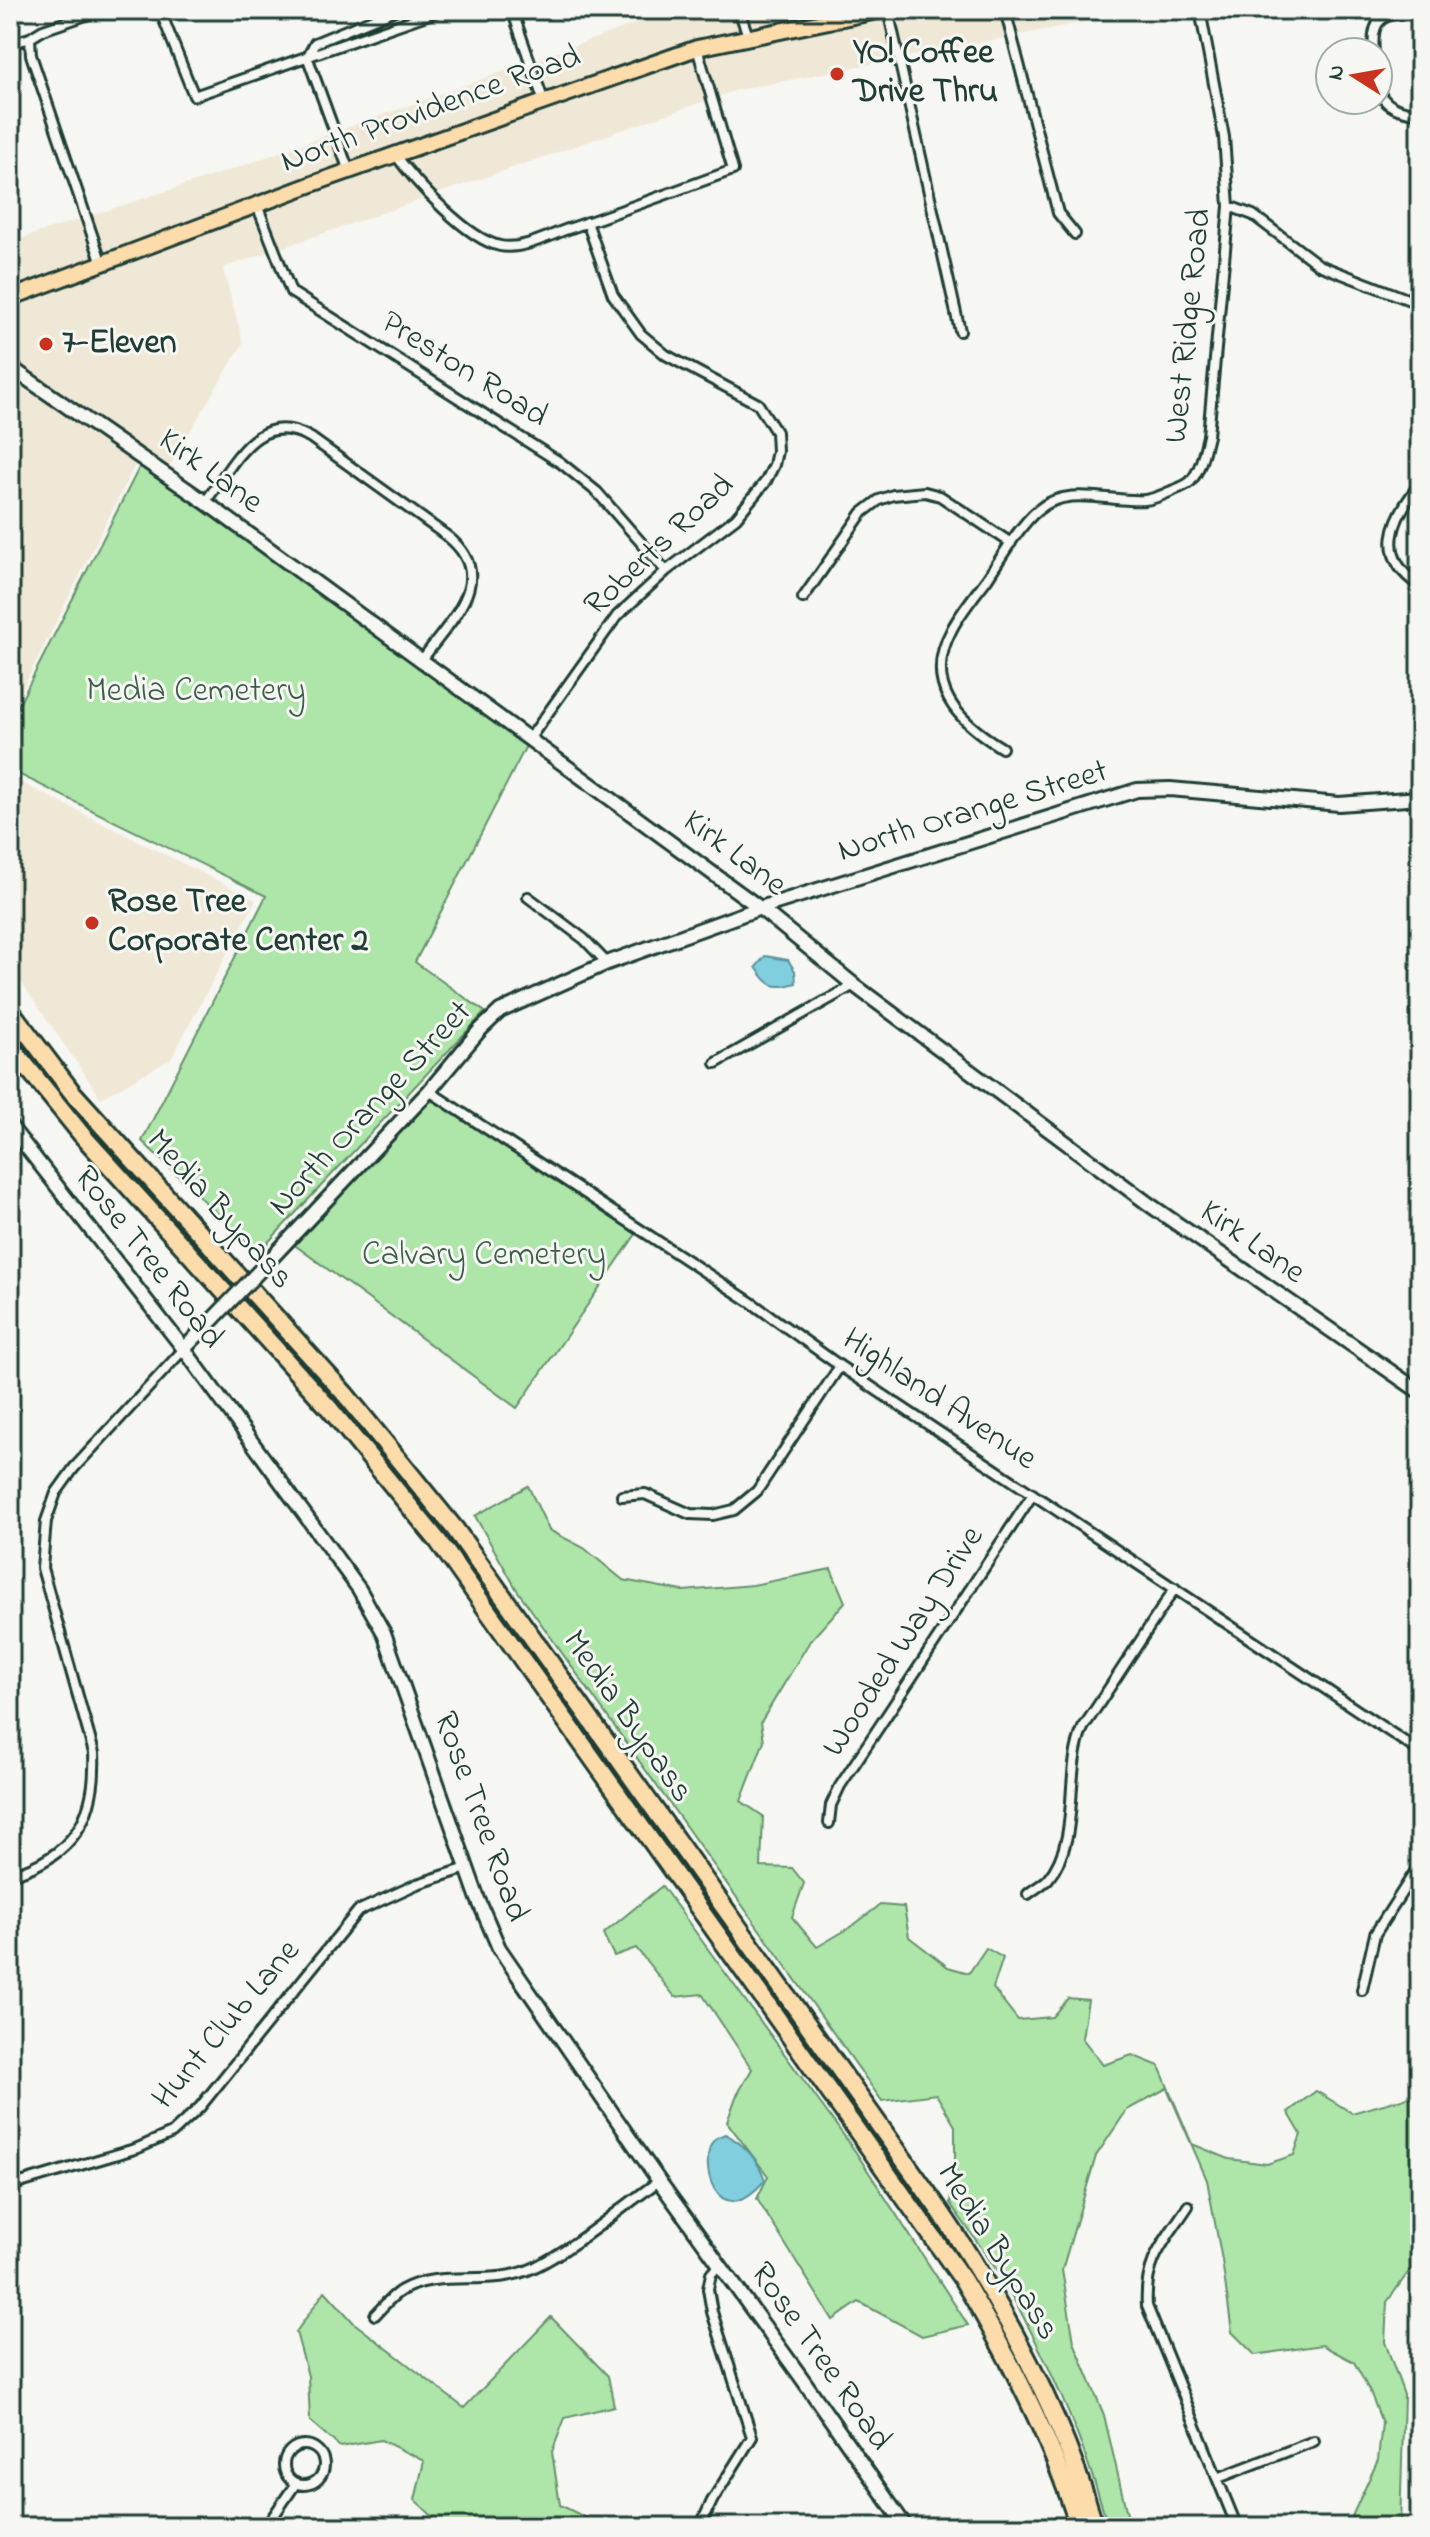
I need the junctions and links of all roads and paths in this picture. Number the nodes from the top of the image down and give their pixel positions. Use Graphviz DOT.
graph roads {
  1 [pos="101,10"];
  2 [pos="160,10"];
  3 [pos="395,10"];
  4 [pos="440,10"];
  5 [pos="512,10"];
  6 [pos="739,10"];
  7 [pos="885,10"];
  8 [pos="1005,10"];
  9 [pos="1200,10"];
  10 [pos="1419,10"];
  11 [pos="748,36"];
  12 [pos="1372,36"];
  13 [pos="30,38"];
  14 [pos="10,44"];
  15 [pos="697,48"];
  16 [pos="307,56"];
  17 [pos="544,102"];
  18 [pos="1394,108"];
  19 [pos="1420,114"];
  20 [pos="395,154"];
  21 [pos="349,171"];
  22 [pos="257,205"];
  23 [pos="1229,206"];
  24 [pos="587,222"];
  25 [pos="1075,234"];
  26 [pos="102,264"];
  27 [pos="10,298"];
  28 [pos="1420,304"];
  29 [pos="960,331"];
  30 [pos="10,367"];
  31 [pos="1420,484"];
  32 [pos="205,502"];
  33 [pos="1011,543"];
  34 [pos="666,571"];
  35 [pos="1420,586"];
  36 [pos="803,598"];
  37 [pos="422,660"];
  38 [pos="530,738"];
  39 [pos="1002,748"];
  40 [pos="1420,798"];
  41 [pos="528,897"];
  42 [pos="760,908"];
  43 [pos="607,963"];
  44 [pos="854,985"];
  45 [pos="10,1010"];
  46 [pos="10,1046"];
  47 [pos="716,1063"];
  48 [pos="429,1091"];
  49 [pos="10,1126"];
  50 [pos="184,1349"];
  51 [pos="840,1366"];
  52 [pos="1420,1392"];
  53 [pos="1033,1494"];
  54 [pos="622,1496"];
  55 [pos="1175,1588"];
  56 [pos="1420,1752"];
  57 [pos="829,1823"];
  58 [pos="1420,1864"];
  59 [pos="467,1868"];
  60 [pos="10,1875"];
  61 [pos="1028,1894"];
  62 [pos="1362,1990"];
  63 [pos="659,2181"];
  64 [pos="10,2186"];
  65 [pos="1188,2206"];
  66 [pos="720,2264"];
  67 [pos="375,2315"];
  68 [pos="1314,2441"];
  69 [pos="1218,2478"];
  70 [pos="296,2483"];
  71 [pos="266,2527"];
  72 [pos="700,2527"];
  73 [pos="906,2527"];
  74 [pos="1079,2527"];
  75 [pos="1095,2527"];
  76 [pos="1237,2527"];
  1 -- 13 [label="street"];
  2 -- 16 [label="street"];
  3 -- 16 [label="street"];
  4 -- 16 [label="street"];
  5 -- 17 [label="street"];
  6 -- 11 [label="street"];
  7 -- 11 [label="main road, North Providence Road"];
  7 -- 29 [label="street"];
  8 -- 25 [label="street"];
  9 -- 23 [label="street, West Ridge Road"];
  10 -- 12 [label="street"];
  11 -- 15 [label="main road, North Providence Road"];
  13 -- 14 [label="street"];
  13 -- 26 [label="street"];
  15 -- 17 [label="main road, North Providence Road"];
  15 -- 24 [label="street"];
  16 -- 21 [label="street"];
  17 -- 20 [label="main road, North Providence Road"];
  18 -- 19 [label="street"];
  20 -- 21 [label="main road, North Providence Road"];
  20 -- 24 [label="street"];
  21 -- 22 [label="main road, North Providence Road"];
  22 -- 26 [label="main road, North Providence Road"];
  22 -- 34 [label="street, Preston Road"];
  23 -- 28 [label="street"];
  23 -- 33 [label="street, West Ridge Road"];
  24 -- 34 [label="street, Roberts Road"];
  26 -- 27 [label="main road, North Providence Road"];
  30 -- 32 [label="street, Kirk Lane"];
  31 -- 35 [label="street"];
  32 -- 37 [label="street, Kirk Lane"];
  32 -- 37 [label="street"];
  33 -- 36 [label="street"];
  33 -- 39 [label="street, West Ridge Road"];
  34 -- 38 [label="street, Roberts Road"];
  37 -- 38 [label="street, Kirk Lane"];
  38 -- 42 [label="street, Kirk Lane"];
  40 -- 42 [label="street, North Orange Street"];
  41 -- 43 [label="street"];
  42 -- 43 [label="street, North Orange Street"];
  42 -- 44 [label="street, Kirk Lane"];
  43 -- 48 [label="street, North Orange Street"];
  44 -- 47 [label="street"];
  44 -- 52 [label="street, Kirk Lane"];
  45 -- 75 [label="highway, Media Bypass"];
  46 -- 74 [label="highway, Media Bypass"];
  48 -- 50 [label="street, North Orange Street, bridge"];
  48 -- 51 [label="street, Highland Avenue"];
  49 -- 50 [label="street, Rose Tree Road"];
  50 -- 59 [label="street, Rose Tree Road"];
  50 -- 60 [label="street"];
  51 -- 53 [label="street, Highland Avenue"];
  51 -- 54 [label="street"];
  53 -- 55 [label="street, Highland Avenue"];
  53 -- 57 [label="street, Wooded Way Drive"];
  55 -- 56 [label="street, Highland Avenue"];
  55 -- 61 [label="street"];
  58 -- 62 [label="street"];
  59 -- 63 [label="street, Rose Tree Road"];
  59 -- 64 [label="street, Hunt Club Lane"];
  63 -- 66 [label="street, Rose Tree Road"];
  63 -- 67 [label="street"];
  65 -- 69 [label="street"];
  66 -- 72 [label="street"];
  66 -- 73 [label="street, Rose Tree Road"];
  68 -- 69 [label="street"];
  69 -- 76 [label="street"];
  70 -- 70 [label="street"];
  70 -- 71 [label="street"];
}
